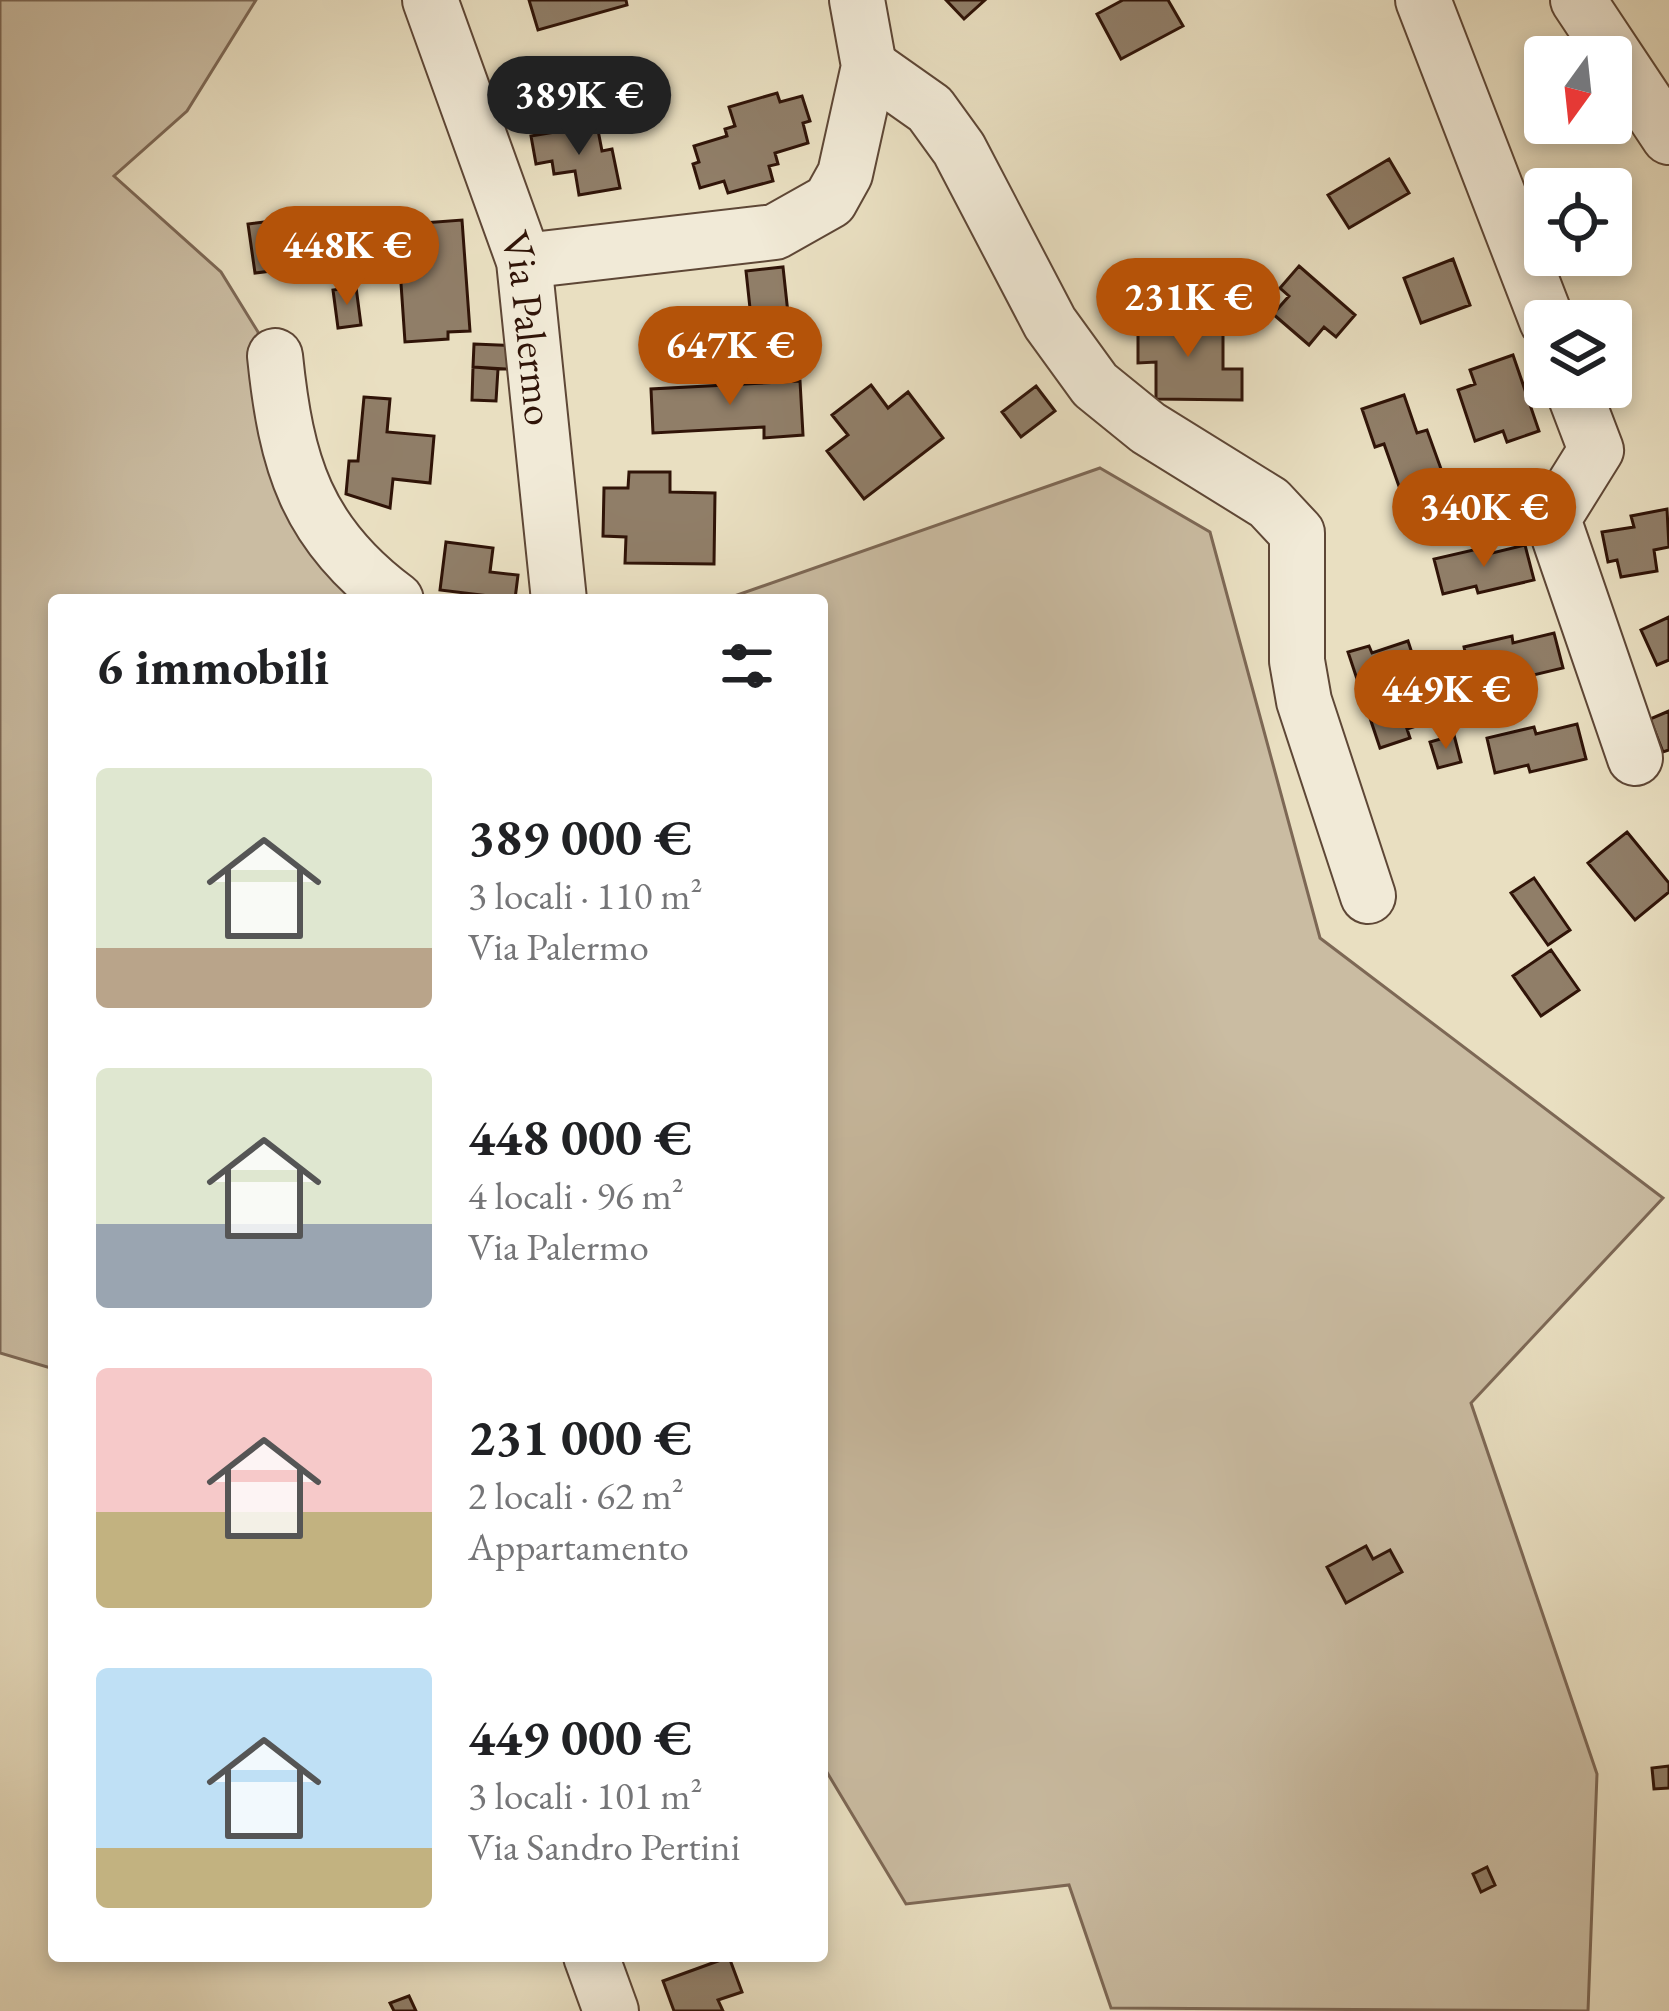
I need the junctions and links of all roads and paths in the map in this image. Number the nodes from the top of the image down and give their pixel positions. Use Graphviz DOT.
graph roads {
  1 [pos="430,0"];
  2 [pos="857,0"];
  3 [pos="1423,0"];
  4 [pos="1578,0"];
  5 [pos="869,66"];
  6 [pos="1669,137"];
  7 [pos="524,261"];
  8 [pos="1538,300"];
  9 [pos="275,356"];
  10 [pos="1580,408"];
  11 [pos="388,594"];
  12 [pos="558,594"];
  13 [pos="1635,758"];
  14 [pos="1368,896"];
  15 [pos="593,1962"];
  16 [pos="611,2011"];
  1 -- 7 [label="street, Via Palermo"];
  2 -- 5 [label="street"];
  3 -- 8 [label="street"];
  4 -- 6 [label="street"];
  5 -- 7 [label="street"];
  5 -- 14 [label="street"];
  7 -- 12 [label="street, Via Palermo"];
  9 -- 11 [label="street"];
  10 -- 13 [label="street"];
  15 -- 16 [label="street"];
}
